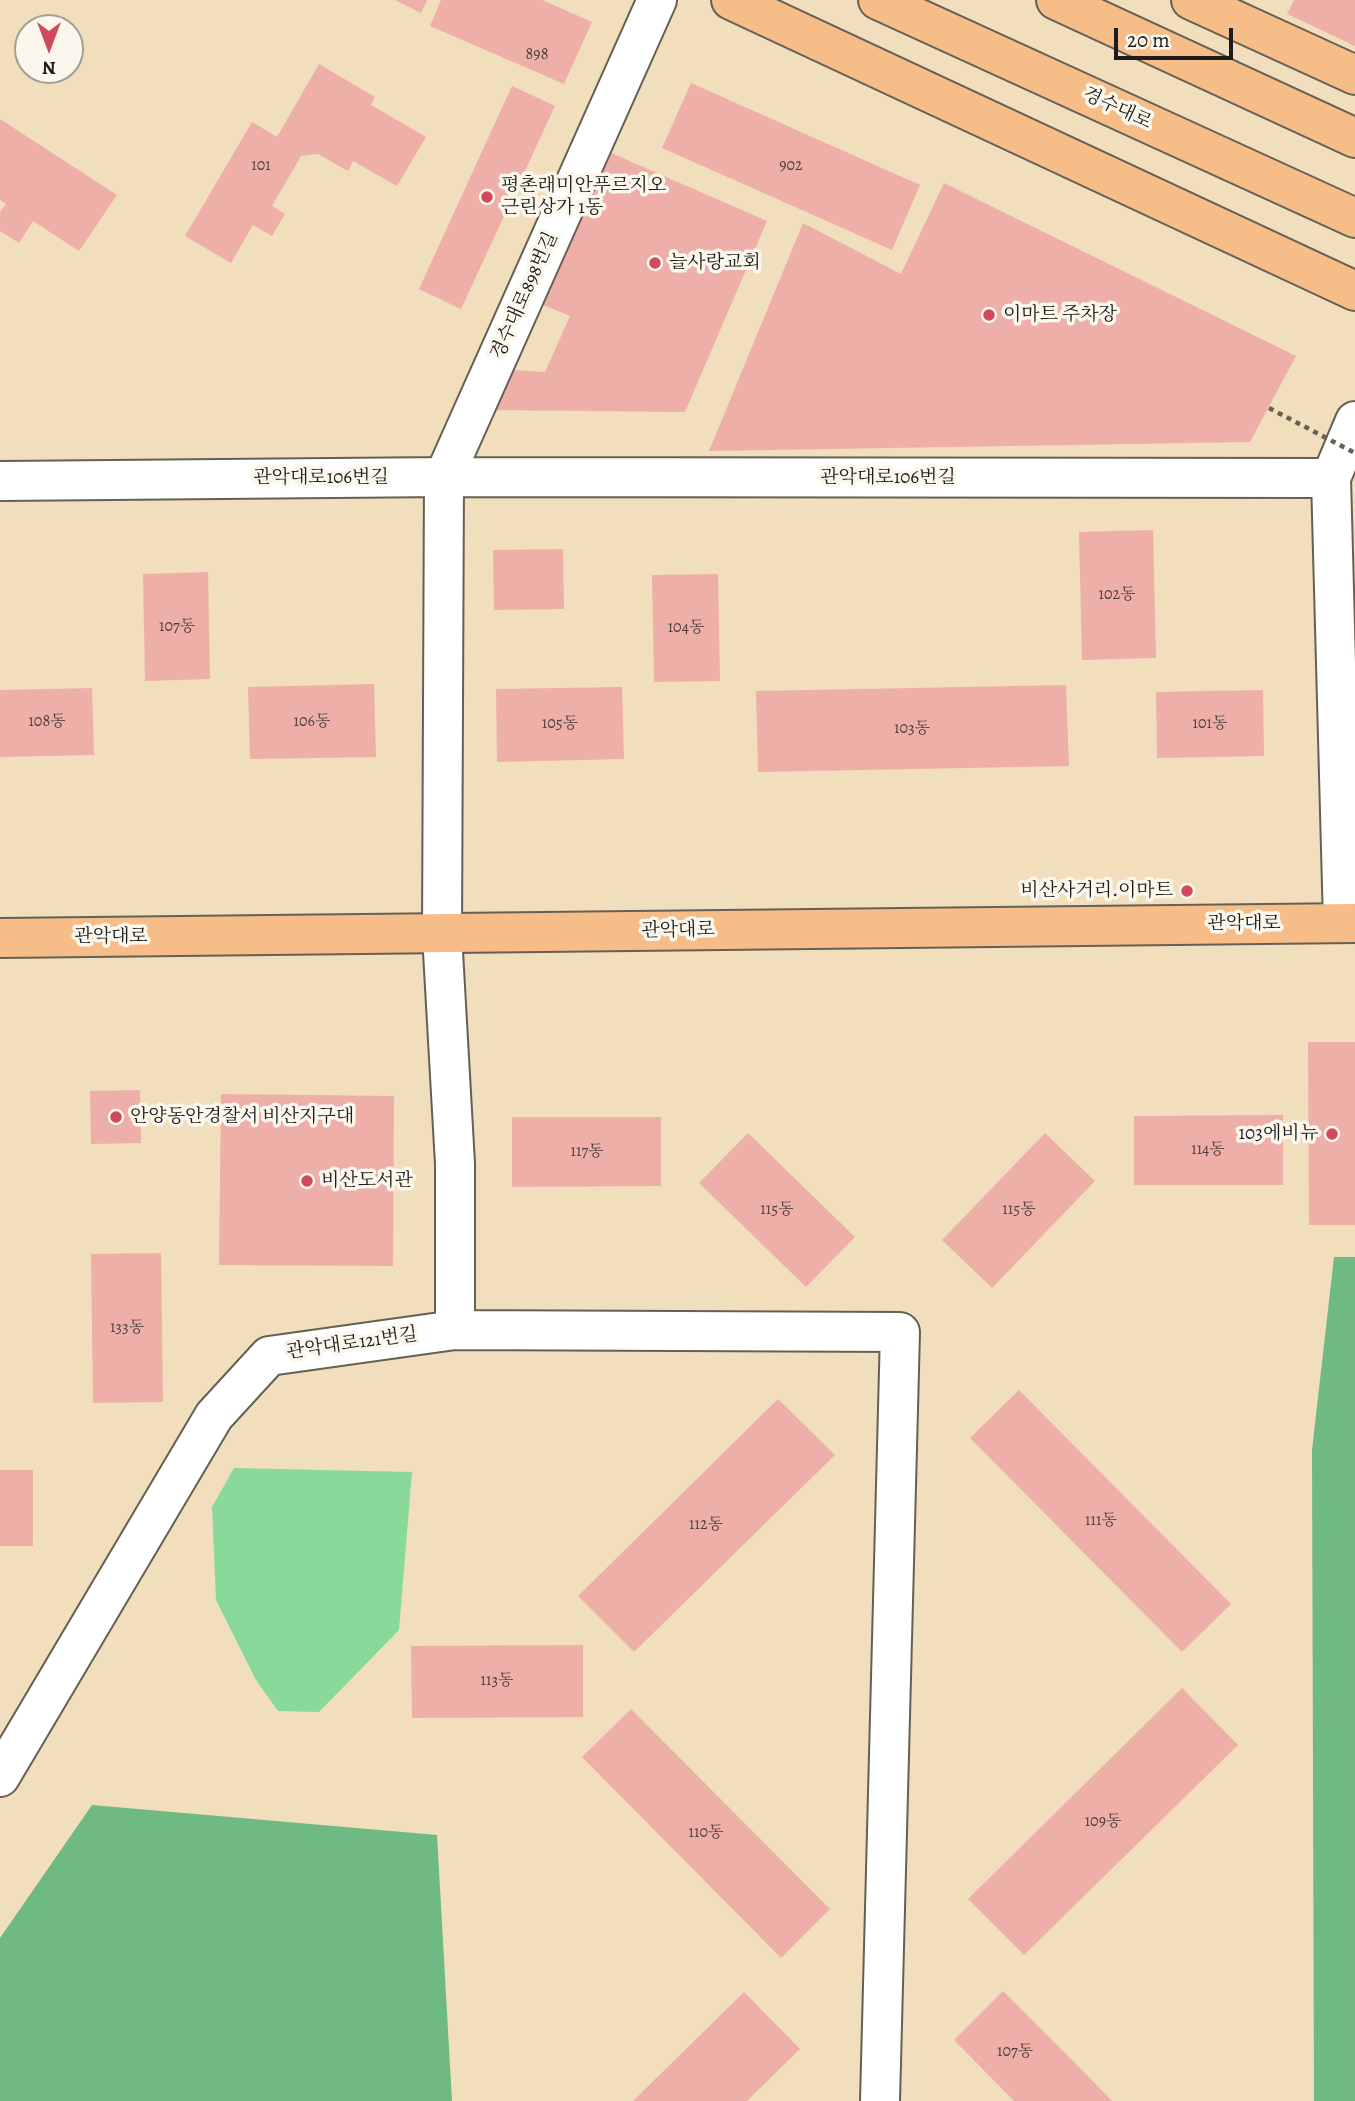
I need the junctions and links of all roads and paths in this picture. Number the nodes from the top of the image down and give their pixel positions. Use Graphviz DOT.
graph roads {
  1 [pos="657,0"];
  2 [pos="732,0"];
  3 [pos="878,0"];
  4 [pos="1056,0"];
  5 [pos="1191,0"];
  6 [pos="1355,75"];
  7 [pos="1355,138"];
  8 [pos="1355,218"];
  9 [pos="1355,290"];
  10 [pos="1269,408"];
  11 [pos="1355,421"];
  12 [pos="1343,465"];
  13 [pos="444,477"];
  14 [pos="0,481"];
  15 [pos="1349,923"];
  16 [pos="442,934"];
  17 [pos="0,938"];
  18 [pos="455,1330"];
  19 [pos="0,1777"];
  20 [pos="880,2101"];
  1 -- 13 [label="street, 경수대로898번길"];
  2 -- 9 [label="main road"];
  3 -- 8 [label="main road, 경수대로"];
  4 -- 7 [label="main road"];
  5 -- 6 [label="main road"];
  10 -- 12 [label="path, bridge"];
  11 -- 12 [label="street"];
  12 -- 13 [label="street, 관악대로106번길"];
  12 -- 15 [label="street"];
  13 -- 14 [label="street, 관악대로106번길"];
  13 -- 16 [label="street"];
  15 -- 16 [label="main road, 관악대로"];
  16 -- 17 [label="main road, 관악대로"];
  16 -- 18 [label="street"];
  18 -- 19 [label="street, 관악대로121번길"];
  18 -- 20 [label="street, 관악대로121번길"];
}
